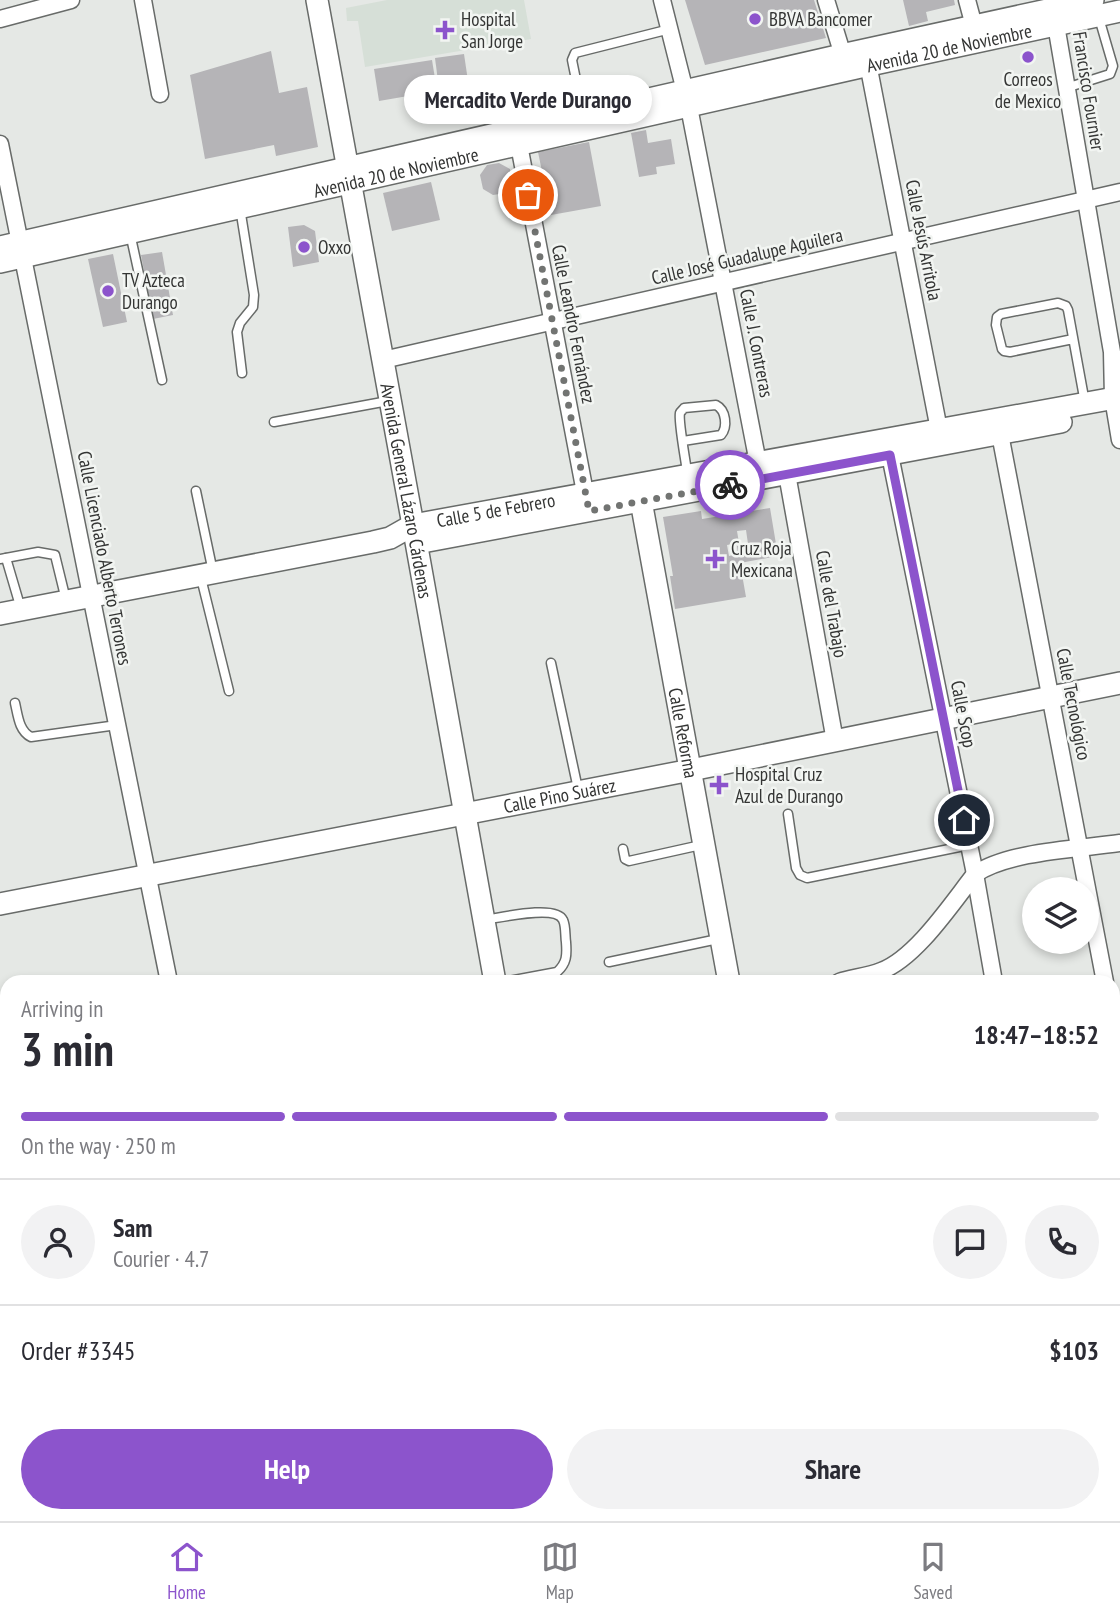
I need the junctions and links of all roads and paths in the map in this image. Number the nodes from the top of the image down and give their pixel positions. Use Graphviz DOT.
graph roads {
  1 [pos="71,0"];
  2 [pos="143,0"];
  3 [pos="318,0"];
  4 [pos="662,0"];
  5 [pos="826,0"];
  6 [pos="967,0"];
  7 [pos="1096,8"];
  8 [pos="1120,11"];
  9 [pos="0,19"];
  10 [pos="1056,25"];
  11 [pos="974,26"];
  12 [pos="670,29"];
  13 [pos="846,54"];
  14 [pos="866,66"];
  15 [pos="1066,88"];
  16 [pos="160,94"];
  17 [pos="687,99"];
  18 [pos="583,114"];
  19 [pos="0,144"];
  20 [pos="519,145"];
  21 [pos="350,174"];
  22 [pos="1120,192"];
  23 [pos="1085,200"];
  24 [pos="240,208"];
  25 [pos="130,233"];
  26 [pos="903,242"];
  27 [pos="14,249"];
  28 [pos="0,262"];
  29 [pos="724,283"];
  30 [pos="552,322"];
  31 [pos="1073,340"];
  32 [pos="383,360"];
  33 [pos="242,373"];
  34 [pos="162,380"];
  35 [pos="390,400"];
  36 [pos="1085,403"];
  37 [pos="1117,405"];
  38 [pos="274,422"];
  39 [pos="1000,434"];
  40 [pos="941,438"];
  41 [pos="1120,439"];
  42 [pos="683,441"];
  43 [pos="890,455"];
  44 [pos="758,463"];
  45 [pos="787,474"];
  46 [pos="689,484"];
  47 [pos="196,491"];
  48 [pos="640,493"];
  49 [pos="587,502"];
  50 [pos="415,534"];
  51 [pos="3,559"];
  52 [pos="207,573"];
  53 [pos="91,595"];
  54 [pos="66,601"];
  55 [pos="10,612"];
  56 [pos="551,663"];
  57 [pos="1120,683"];
  58 [pos="229,691"];
  59 [pos="1051,697"];
  60 [pos="15,704"];
  61 [pos="944,720"];
  62 [pos="117,725"];
  63 [pos="835,741"];
  64 [pos="691,771"];
  65 [pos="579,792"];
  66 [pos="464,814"];
  67 [pos="788,814"];
  68 [pos="1120,843"];
  69 [pos="704,845"];
  70 [pos="969,845"];
  71 [pos="1080,848"];
  72 [pos="623,849"];
  73 [pos="148,874"];
  74 [pos="975,874"];
  75 [pos="0,904"];
  76 [pos="484,920"];
  77 [pos="721,938"];
  78 [pos="609,962"];
  79 [pos="168,975"];
  80 [pos="494,975"];
  81 [pos="541,975"];
  82 [pos="728,975"];
  83 [pos="884,975"];
  84 [pos="993,975"];
  85 [pos="1104,975"];
  1 -- 9 [label="street"];
  2 -- 16 [label="street"];
  3 -- 21 [label="main road, Avenida General Lázaro Cárdenas"];
  4 -- 12 [label="street, Calle J. Contreras"];
  5 -- 13 [label="street"];
  6 -- 11 [label="street"];
  7 -- 8 [label="main road, Avenida 20 de Noviembre"];
  7 -- 10 [label="main road, Avenida 20 de Noviembre"];
  7 -- 11 [label="main road, Avenida 20 de Noviembre"];
  7 -- 15 [label="lane"];
  10 -- 14 [label="main road, Avenida 20 de Noviembre"];
  10 -- 15 [label="street, Francisco Fournier"];
  11 -- 13 [label="main road, Avenida 20 de Noviembre"];
  12 -- 17 [label="street, Calle J. Contreras"];
  12 -- 18 [label="lane"];
  13 -- 14 [label="street"];
  13 -- 17 [label="main road, Avenida 20 de Noviembre"];
  14 -- 17 [label="main road, Avenida 20 de Noviembre"];
  14 -- 26 [label="street, Calle Jesús Arritola"];
  15 -- 23 [label="street, Francisco Fournier"];
  17 -- 18 [label="main road, Avenida 20 de Noviembre"];
  17 -- 20 [label="main road, Avenida 20 de Noviembre"];
  17 -- 29 [label="street, Calle J. Contreras"];
  18 -- 21 [label="main road, Avenida 20 de Noviembre"];
  19 -- 27 [label="street, Calle Licenciado Alberto Terrones"];
  20 -- 21 [label="main road, Avenida 20 de Noviembre"];
  20 -- 30 [label="street, Calle Leandro Fernández"];
  21 -- 24 [label="main road, Avenida 20 de Noviembre"];
  21 -- 27 [label="main road, Avenida 20 de Noviembre"];
  21 -- 32 [label="main road, Avenida General Lázaro Cárdenas"];
  22 -- 23 [label="street, Calle José Guadalupe Aguilera"];
  23 -- 26 [label="street, Calle José Guadalupe Aguilera"];
  23 -- 37 [label="street, Francisco Fournier"];
  24 -- 25 [label="main road, Avenida 20 de Noviembre"];
  24 -- 33 [label="lane"];
  25 -- 27 [label="main road, Avenida 20 de Noviembre"];
  25 -- 34 [label="lane"];
  26 -- 29 [label="street, Calle José Guadalupe Aguilera"];
  26 -- 40 [label="street, Calle Jesús Arritola"];
  27 -- 28 [label="main road, Avenida 20 de Noviembre"];
  27 -- 53 [label="street, Calle Licenciado Alberto Terrones"];
  29 -- 30 [label="street, Calle José Guadalupe Aguilera"];
  29 -- 44 [label="street, Calle J. Contreras"];
  30 -- 32 [label="street, Calle José Guadalupe Aguilera"];
  30 -- 49 [label="street, Calle Leandro Fernández"];
  31 -- 31 [label="lane"];
  31 -- 36 [label="lane"];
  32 -- 35 [label="main road, Avenida General Lázaro Cárdenas"];
  35 -- 38 [label="lane"];
  35 -- 50 [label="main road, Avenida General Lázaro Cárdenas"];
  36 -- 37 [label="main road, Calle 5 de Febrero"];
  36 -- 40 [label="main road, Calle 5 de Febrero"];
  37 -- 39 [label="main road, Calle 5 de Febrero"];
  37 -- 41 [label="street, Francisco Fournier"];
  39 -- 40 [label="main road, Calle 5 de Febrero"];
  39 -- 59 [label="street, Calle Tecnológico"];
  40 -- 43 [label="main road, Calle 5 de Febrero"];
  40 -- 44 [label="main road, Calle 5 de Febrero"];
  42 -- 42 [label="lane"];
  42 -- 46 [label="lane"];
  43 -- 45 [label="main road, Calle 5 de Febrero"];
  43 -- 61 [label="street, Calle Scop"];
  44 -- 46 [label="main road, Calle 5 de Febrero"];
  45 -- 46 [label="main road, Calle 5 de Febrero"];
  45 -- 63 [label="street, Calle del Trabajo"];
  46 -- 48 [label="main road, Calle 5 de Febrero"];
  47 -- 52 [label="lane"];
  48 -- 49 [label="main road, Calle 5 de Febrero"];
  48 -- 64 [label="main road, Calle Reforma"];
  49 -- 50 [label="main road, Calle 5 de Febrero"];
  50 -- 52 [label="main road, Calle 5 de Febrero"];
  50 -- 66 [label="main road, Avenida General Lázaro Cárdenas"];
  51 -- 54 [label="lane"];
  51 -- 55 [label="lane"];
  52 -- 53 [label="main road, Calle 5 de Febrero"];
  52 -- 58 [label="lane"];
  53 -- 54 [label="main road, Calle 5 de Febrero"];
  53 -- 62 [label="street, Calle Licenciado Alberto Terrones"];
  54 -- 55 [label="main road, Calle 5 de Febrero"];
  56 -- 65 [label="lane"];
  57 -- 59 [label="main road, Calle Pino Suárez"];
  59 -- 61 [label="main road, Calle Pino Suárez"];
  59 -- 71 [label="street, Calle Tecnológico"];
  60 -- 62 [label="lane"];
  61 -- 63 [label="main road, Calle Pino Suárez"];
  61 -- 70 [label="street, Calle Scop"];
  62 -- 73 [label="street, Calle Licenciado Alberto Terrones"];
  63 -- 64 [label="main road, Calle Pino Suárez"];
  64 -- 65 [label="main road, Calle Pino Suárez"];
  64 -- 69 [label="main road, Calle Reforma"];
  65 -- 66 [label="main road, Calle Pino Suárez"];
  66 -- 73 [label="main road, Calle Pino Suárez"];
  66 -- 76 [label="main road, Avenida General Lázaro Cárdenas"];
  67 -- 70 [label="lane"];
  68 -- 71 [label="street"];
  69 -- 72 [label="lane"];
  69 -- 77 [label="main road, Calle Reforma"];
  70 -- 74 [label="street, Calle Scop"];
  71 -- 74 [label="street"];
  71 -- 85 [label="street, Calle Tecnológico"];
  73 -- 75 [label="main road, Calle Pino Suárez"];
  73 -- 79 [label="street, Calle Licenciado Alberto Terrones"];
  74 -- 83 [label="street"];
  74 -- 84 [label="street, Calle Scop"];
  76 -- 80 [label="main road, Avenida General Lázaro Cárdenas"];
  76 -- 81 [label="lane"];
  77 -- 78 [label="lane"];
  77 -- 82 [label="main road, Calle Reforma"];
}
